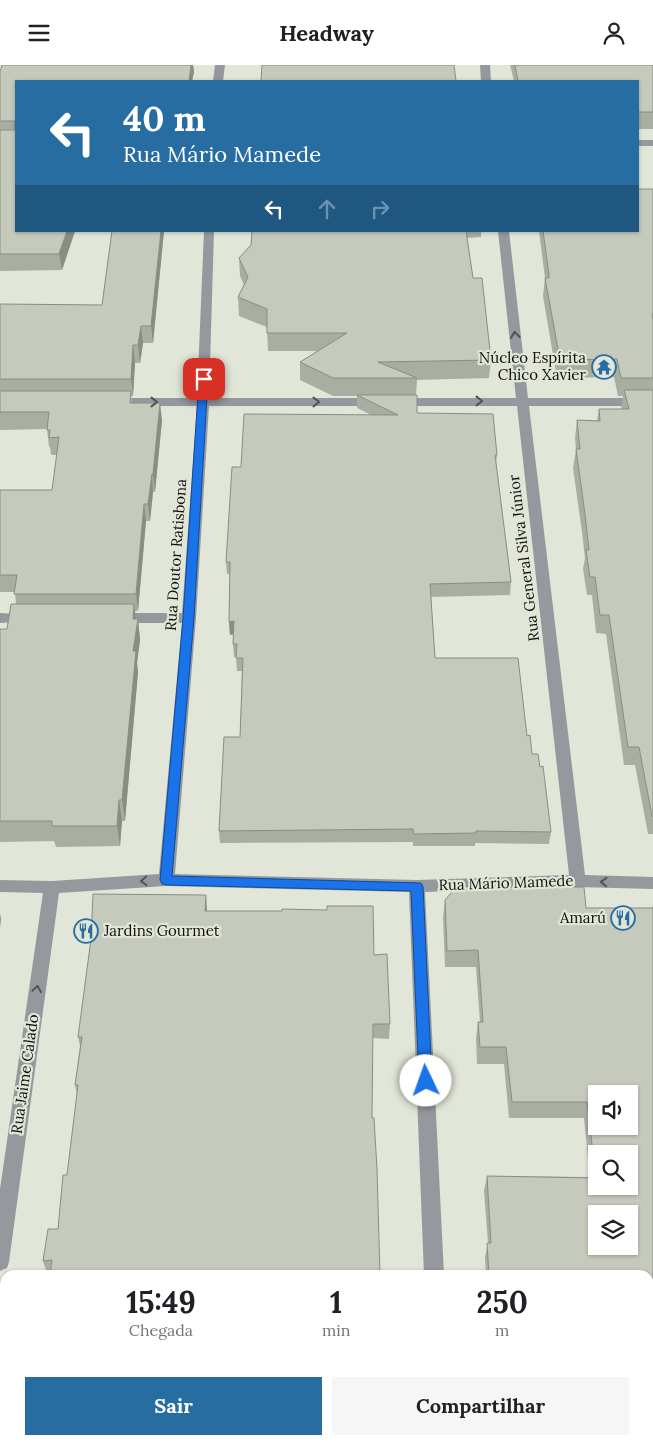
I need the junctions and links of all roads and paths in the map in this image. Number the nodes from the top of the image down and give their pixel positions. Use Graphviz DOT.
graph roads {
  1 [pos="220,65"];
  2 [pos="485,65"];
  3 [pos="218,80"];
  4 [pos="486,80"];
  5 [pos="639,143"];
  6 [pos="653,143"];
  7 [pos="209,232"];
  8 [pos="503,232"];
  9 [pos="522,401"];
  10 [pos="97,402"];
  11 [pos="203,402"];
  12 [pos="653,403"];
  13 [pos="0,618"];
  14 [pos="40,618"];
  15 [pos="99,618"];
  16 [pos="189,618"];
  17 [pos="166,880"];
  18 [pos="578,881"];
  19 [pos="653,883"];
  20 [pos="0,886"];
  21 [pos="417,886"];
  22 [pos="52,887"];
  23 [pos="5,1174"];
  24 [pos="0,1262"];
  25 [pos="434,1270"];
  1 -- 3 [label="street"];
  2 -- 4 [label="street"];
  5 -- 6 [label="street"];
  7 -- 11 [label="street, Rua Doutor Ratisbona"];
  9 -- 8 [label="street, Rua General Silva Júnior, one-way"];
  11 -- 9 [label="street, one-way"];
  9 -- 12 [label="street"];
  9 -- 18 [label="street, Rua General Silva Júnior"];
  10 -- 11 [label="street, one-way"];
  11 -- 16 [label="street, Rua Doutor Ratisbona"];
  13 -- 14 [label="street"];
  15 -- 16 [label="street"];
  16 -- 17 [label="street, Rua Doutor Ratisbona"];
  17 -- 21 [label="street, Rua Mário Mamede"];
  17 -- 22 [label="street, Rua Mário Mamede, one-way"];
  19 -- 18 [label="street, Rua Mário Mamede, one-way"];
  18 -- 21 [label="street, Rua Mário Mamede"];
  20 -- 22 [label="street, Rua Mário Mamede"];
  21 -- 25 [label="street"];
  23 -- 22 [label="street, Rua Jaime Calado, one-way"];
  23 -- 24 [label="street, Rua Jaime Calado"];
}
